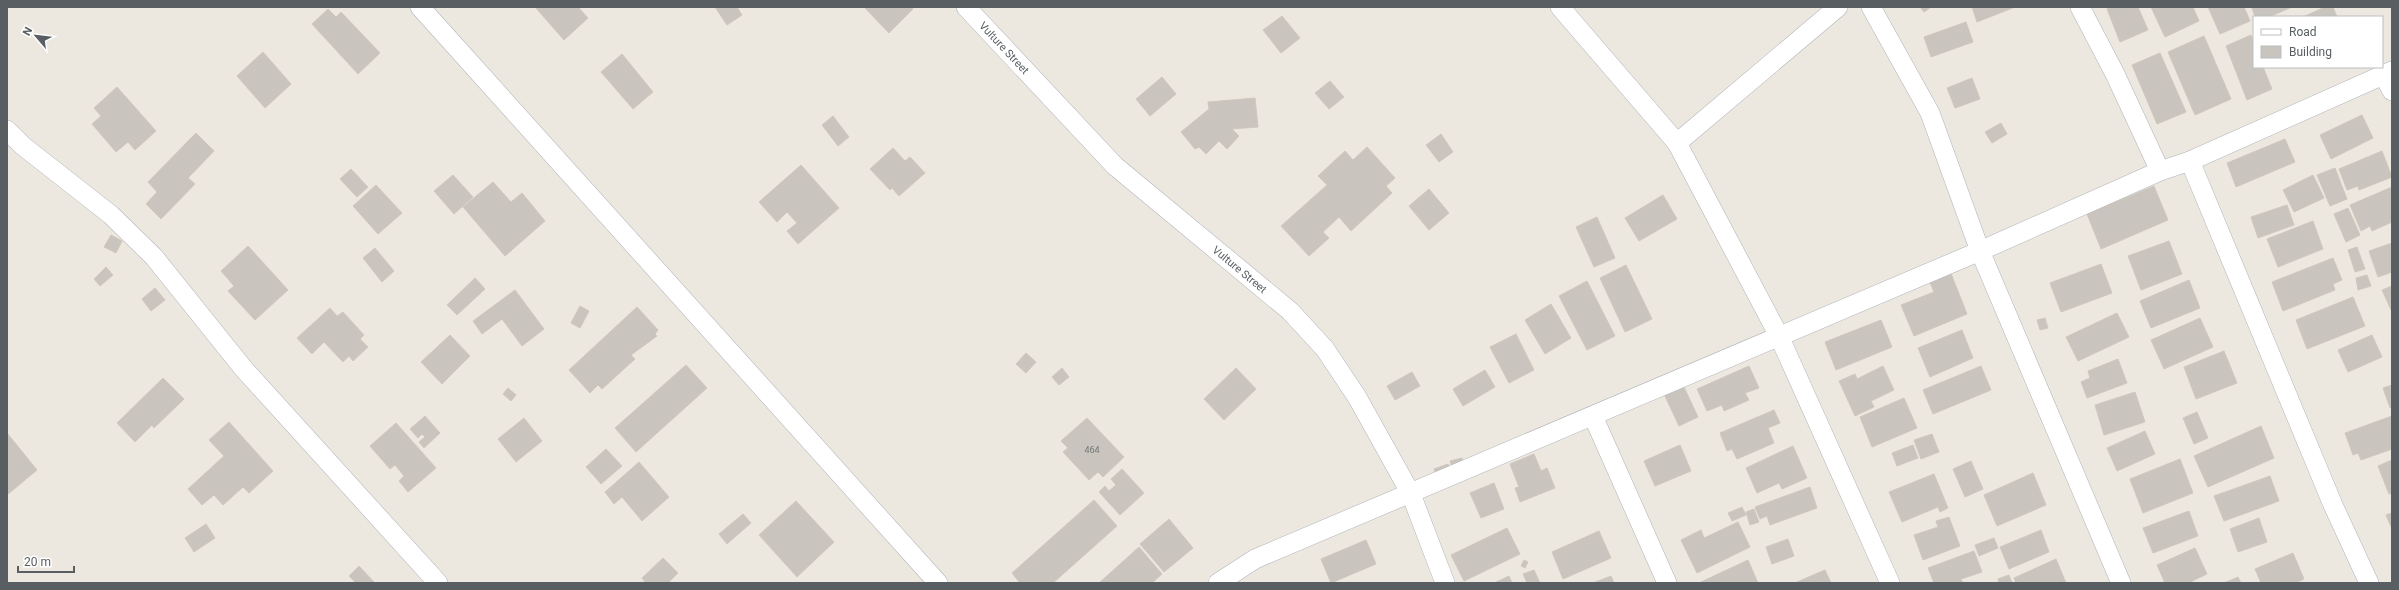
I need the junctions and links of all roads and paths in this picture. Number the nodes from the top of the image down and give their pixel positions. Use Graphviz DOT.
graph roads {
  1 [pos="420,7"];
  2 [pos="966,7"];
  3 [pos="1560,7"];
  4 [pos="1838,7"];
  5 [pos="1871,7"];
  6 [pos="2080,7"];
  7 [pos="2388,72"];
  8 [pos="2392,91"];
  9 [pos="7,130"];
  10 [pos="1677,143"];
  11 [pos="2190,161"];
  12 [pos="2160,170"];
  13 [pos="1980,251"];
  14 [pos="1779,336"];
  15 [pos="1593,416"];
  16 [pos="1411,494"];
  17 [pos="438,583"];
  18 [pos="938,583"];
  19 [pos="1218,583"];
  20 [pos="1444,583"];
  21 [pos="1667,583"];
  22 [pos="1890,583"];
  23 [pos="2121,583"];
  24 [pos="2369,583"];
  1 -- 18 [label="street"];
  2 -- 16 [label="street, Vulture Street"];
  3 -- 10 [label="street"];
  4 -- 10 [label="street"];
  5 -- 13 [label="street"];
  6 -- 12 [label="street"];
  7 -- 8 [label="street"];
  7 -- 11 [label="street"];
  9 -- 17 [label="street"];
  10 -- 14 [label="street"];
  11 -- 12 [label="street"];
  11 -- 24 [label="street"];
  12 -- 13 [label="street"];
  13 -- 14 [label="street"];
  13 -- 23 [label="street"];
  14 -- 15 [label="street"];
  14 -- 22 [label="street"];
  15 -- 16 [label="street"];
  15 -- 21 [label="street"];
  16 -- 19 [label="street"];
  16 -- 20 [label="street, Vulture Street"];
}
